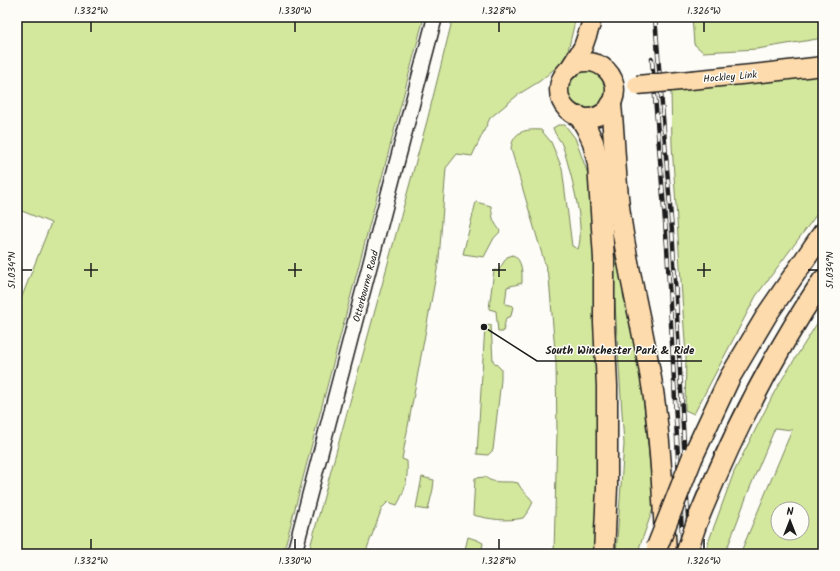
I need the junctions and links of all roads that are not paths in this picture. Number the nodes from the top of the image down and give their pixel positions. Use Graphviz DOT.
graph roads {
  1 [pos="435,17"];
  2 [pos="592,20"];
  3 [pos="598,64"];
  4 [pos="823,66"];
  5 [pos="569,69"];
  6 [pos="612,77"];
  7 [pos="637,85"];
  8 [pos="612,103"];
  9 [pos="580,117"];
  10 [pos="823,233"];
  11 [pos="823,280"];
  12 [pos="659,552"];
  13 [pos="294,554"];
  14 [pos="604,554"];
  15 [pos="686,554"];
  1 -- 13 [label="street, Otterbourne Road"];
  2 -- 3 [label="main road"];
  2 -- 5 [label="main road"];
  3 -- 5 [label="main road"];
  3 -- 6 [label="main road"];
  4 -- 7 [label="main road, Hockley Link, bridge"];
  5 -- 9 [label="main road"];
  6 -- 7 [label="main road, Hockley Link"];
  6 -- 8 [label="main road"];
  7 -- 8 [label="main road, Hockley Link"];
  8 -- 9 [label="main road"];
  8 -- 12 [label="highway"];
  9 -- 14 [label="highway"];
  10 -- 12 [label="highway, bridge"];
  11 -- 15 [label="highway, bridge"];
}
